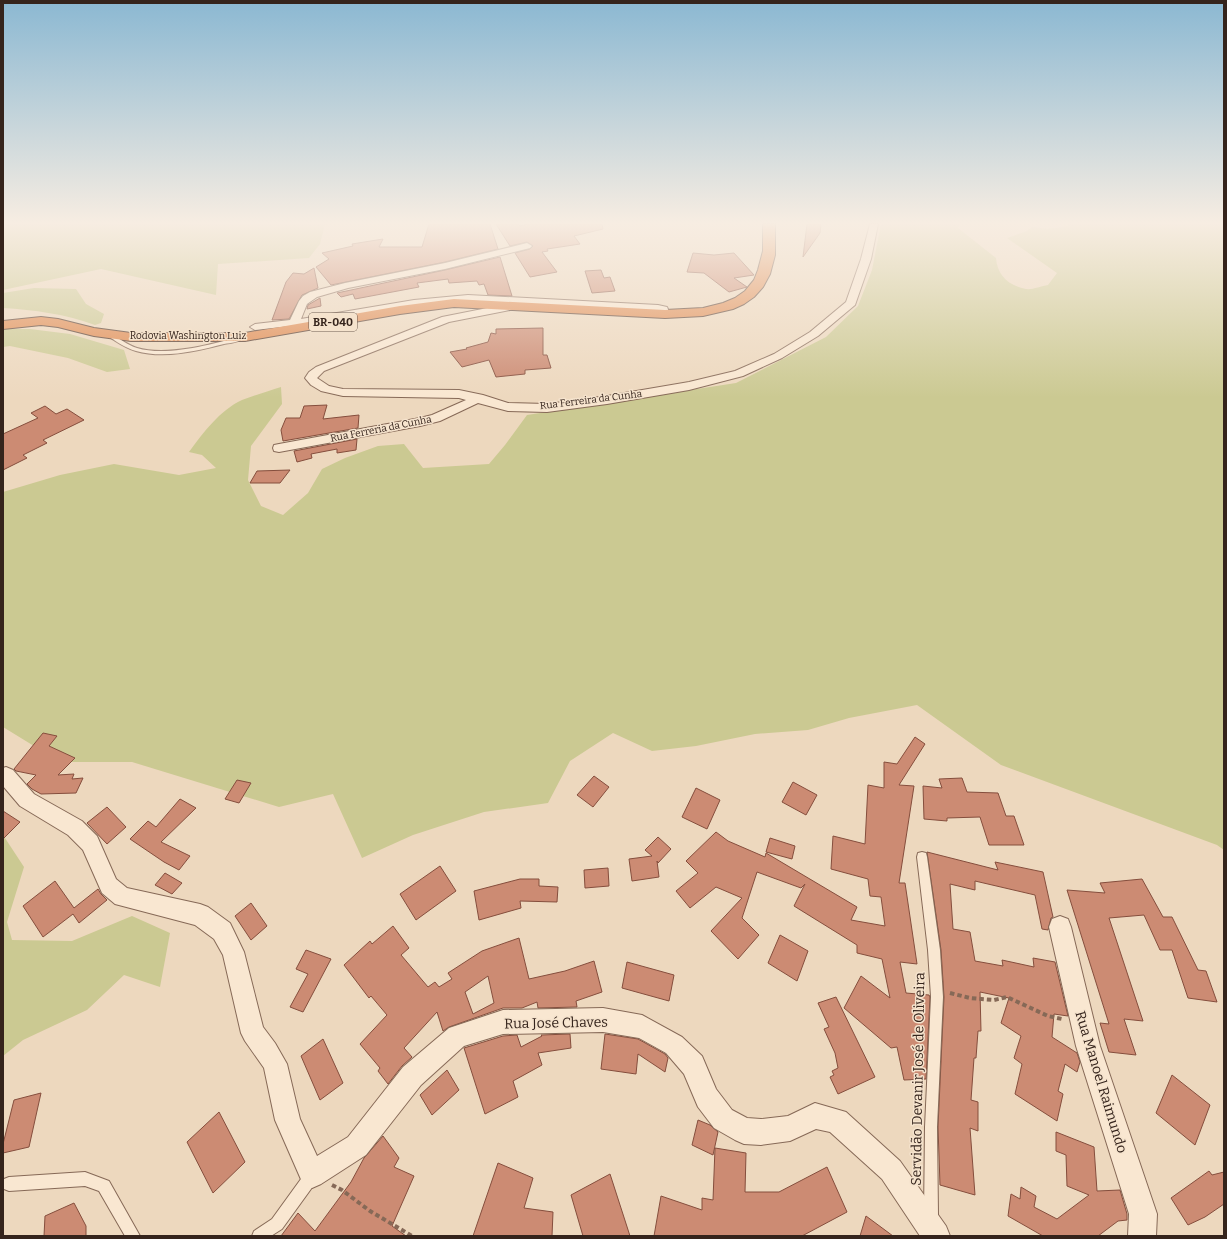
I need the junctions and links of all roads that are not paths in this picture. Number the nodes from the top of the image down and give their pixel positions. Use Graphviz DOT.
graph roads {
  1 [pos="366,282"];
  2 [pos="759,282"];
  3 [pos="858,282"];
  4 [pos="520,305"];
  5 [pos="589,307"];
  6 [pos="326,321"];
  7 [pos="294,323"];
  8 [pos="3,325"];
  9 [pos="108,334"];
  10 [pos="244,334"];
  11 [pos="479,398"];
  12 [pos="279,448"];
  13 [pos="6,776"];
  14 [pos="922,857"];
  15 [pos="1060,927"];
  16 [pos="312,1175"];
  17 [pos="8,1184"];
  18 [pos="933,1233"];
  19 [pos="133,1236"];
  20 [pos="259,1236"];
  21 [pos="1142,1236"];
  1 -- 7 [label="street"];
  2 -- 5 [label="highway, Rodovia Washington Luiz / BR-040"];
  3 -- 11 [label="street, Rua Ferreira da Cunha"];
  4 -- 5 [label="highway, Rodovia Washington Luiz / BR-040"];
  4 -- 6 [label="highway, Rodovia Washington Luiz / BR-040"];
  4 -- 11 [label="street, Rua Ferreira da Cunha"];
  5 -- 6 [label="street"];
  6 -- 7 [label="street"];
  6 -- 10 [label="highway, Rodovia Washington Luiz / BR-040"];
  7 -- 10 [label="street"];
  8 -- 9 [label="highway, Rodovia Washington Luiz / BR-040"];
  9 -- 10 [label="highway, Rodovia Washington Luiz / BR-040"];
  9 -- 10 [label="lane"];
  11 -- 12 [label="street, Rua Ferreria da Cunha"];
  13 -- 16 [label="street"];
  14 -- 18 [label="lane, Servidão Devanir José de Oliveira"];
  15 -- 21 [label="street, Rua Manoel Raimundo"];
  16 -- 18 [label="street, Rua José Chaves"];
  16 -- 20 [label="lane"];
  17 -- 19 [label="lane"];
}
